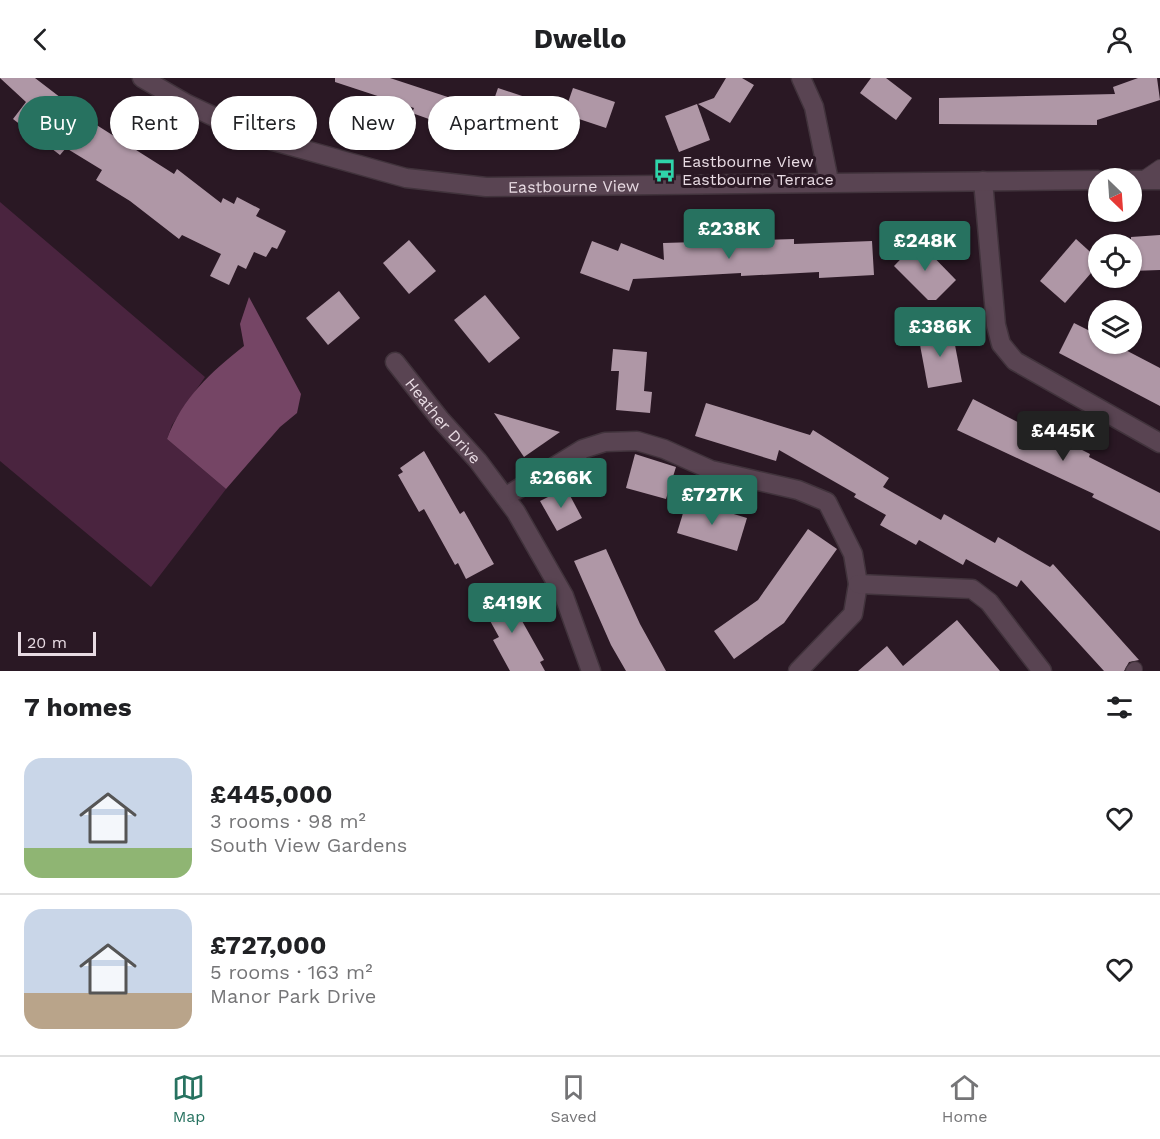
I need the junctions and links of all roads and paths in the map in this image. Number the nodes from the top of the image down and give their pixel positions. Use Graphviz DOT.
graph roads {
  1 [pos="142,78"];
  2 [pos="801,78"];
  3 [pos="1160,167"];
  4 [pos="1142,177"];
  5 [pos="1088,180"];
  6 [pos="1142,180"];
  7 [pos="1160,180"];
  8 [pos="829,181"];
  9 [pos="982,181"];
  10 [pos="395,362"];
  11 [pos="1160,443"];
  12 [pos="505,497"];
  13 [pos="858,584"];
  14 [pos="591,671"];
  15 [pos="798,671"];
  16 [pos="1042,671"];
  1 -- 8 [label="street, Eastbourne View"];
  2 -- 8 [label="street"];
  3 -- 4 [label="lane"];
  5 -- 9 [label="street, Eastbourne View"];
  6 -- 7 [label="street"];
  8 -- 9 [label="street, Eastbourne View"];
  9 -- 11 [label="street"];
  10 -- 12 [label="street, Heather Drive"];
  12 -- 13 [label="street"];
  12 -- 14 [label="street, Heather Drive"];
  13 -- 15 [label="street"];
  13 -- 16 [label="street"];
}
